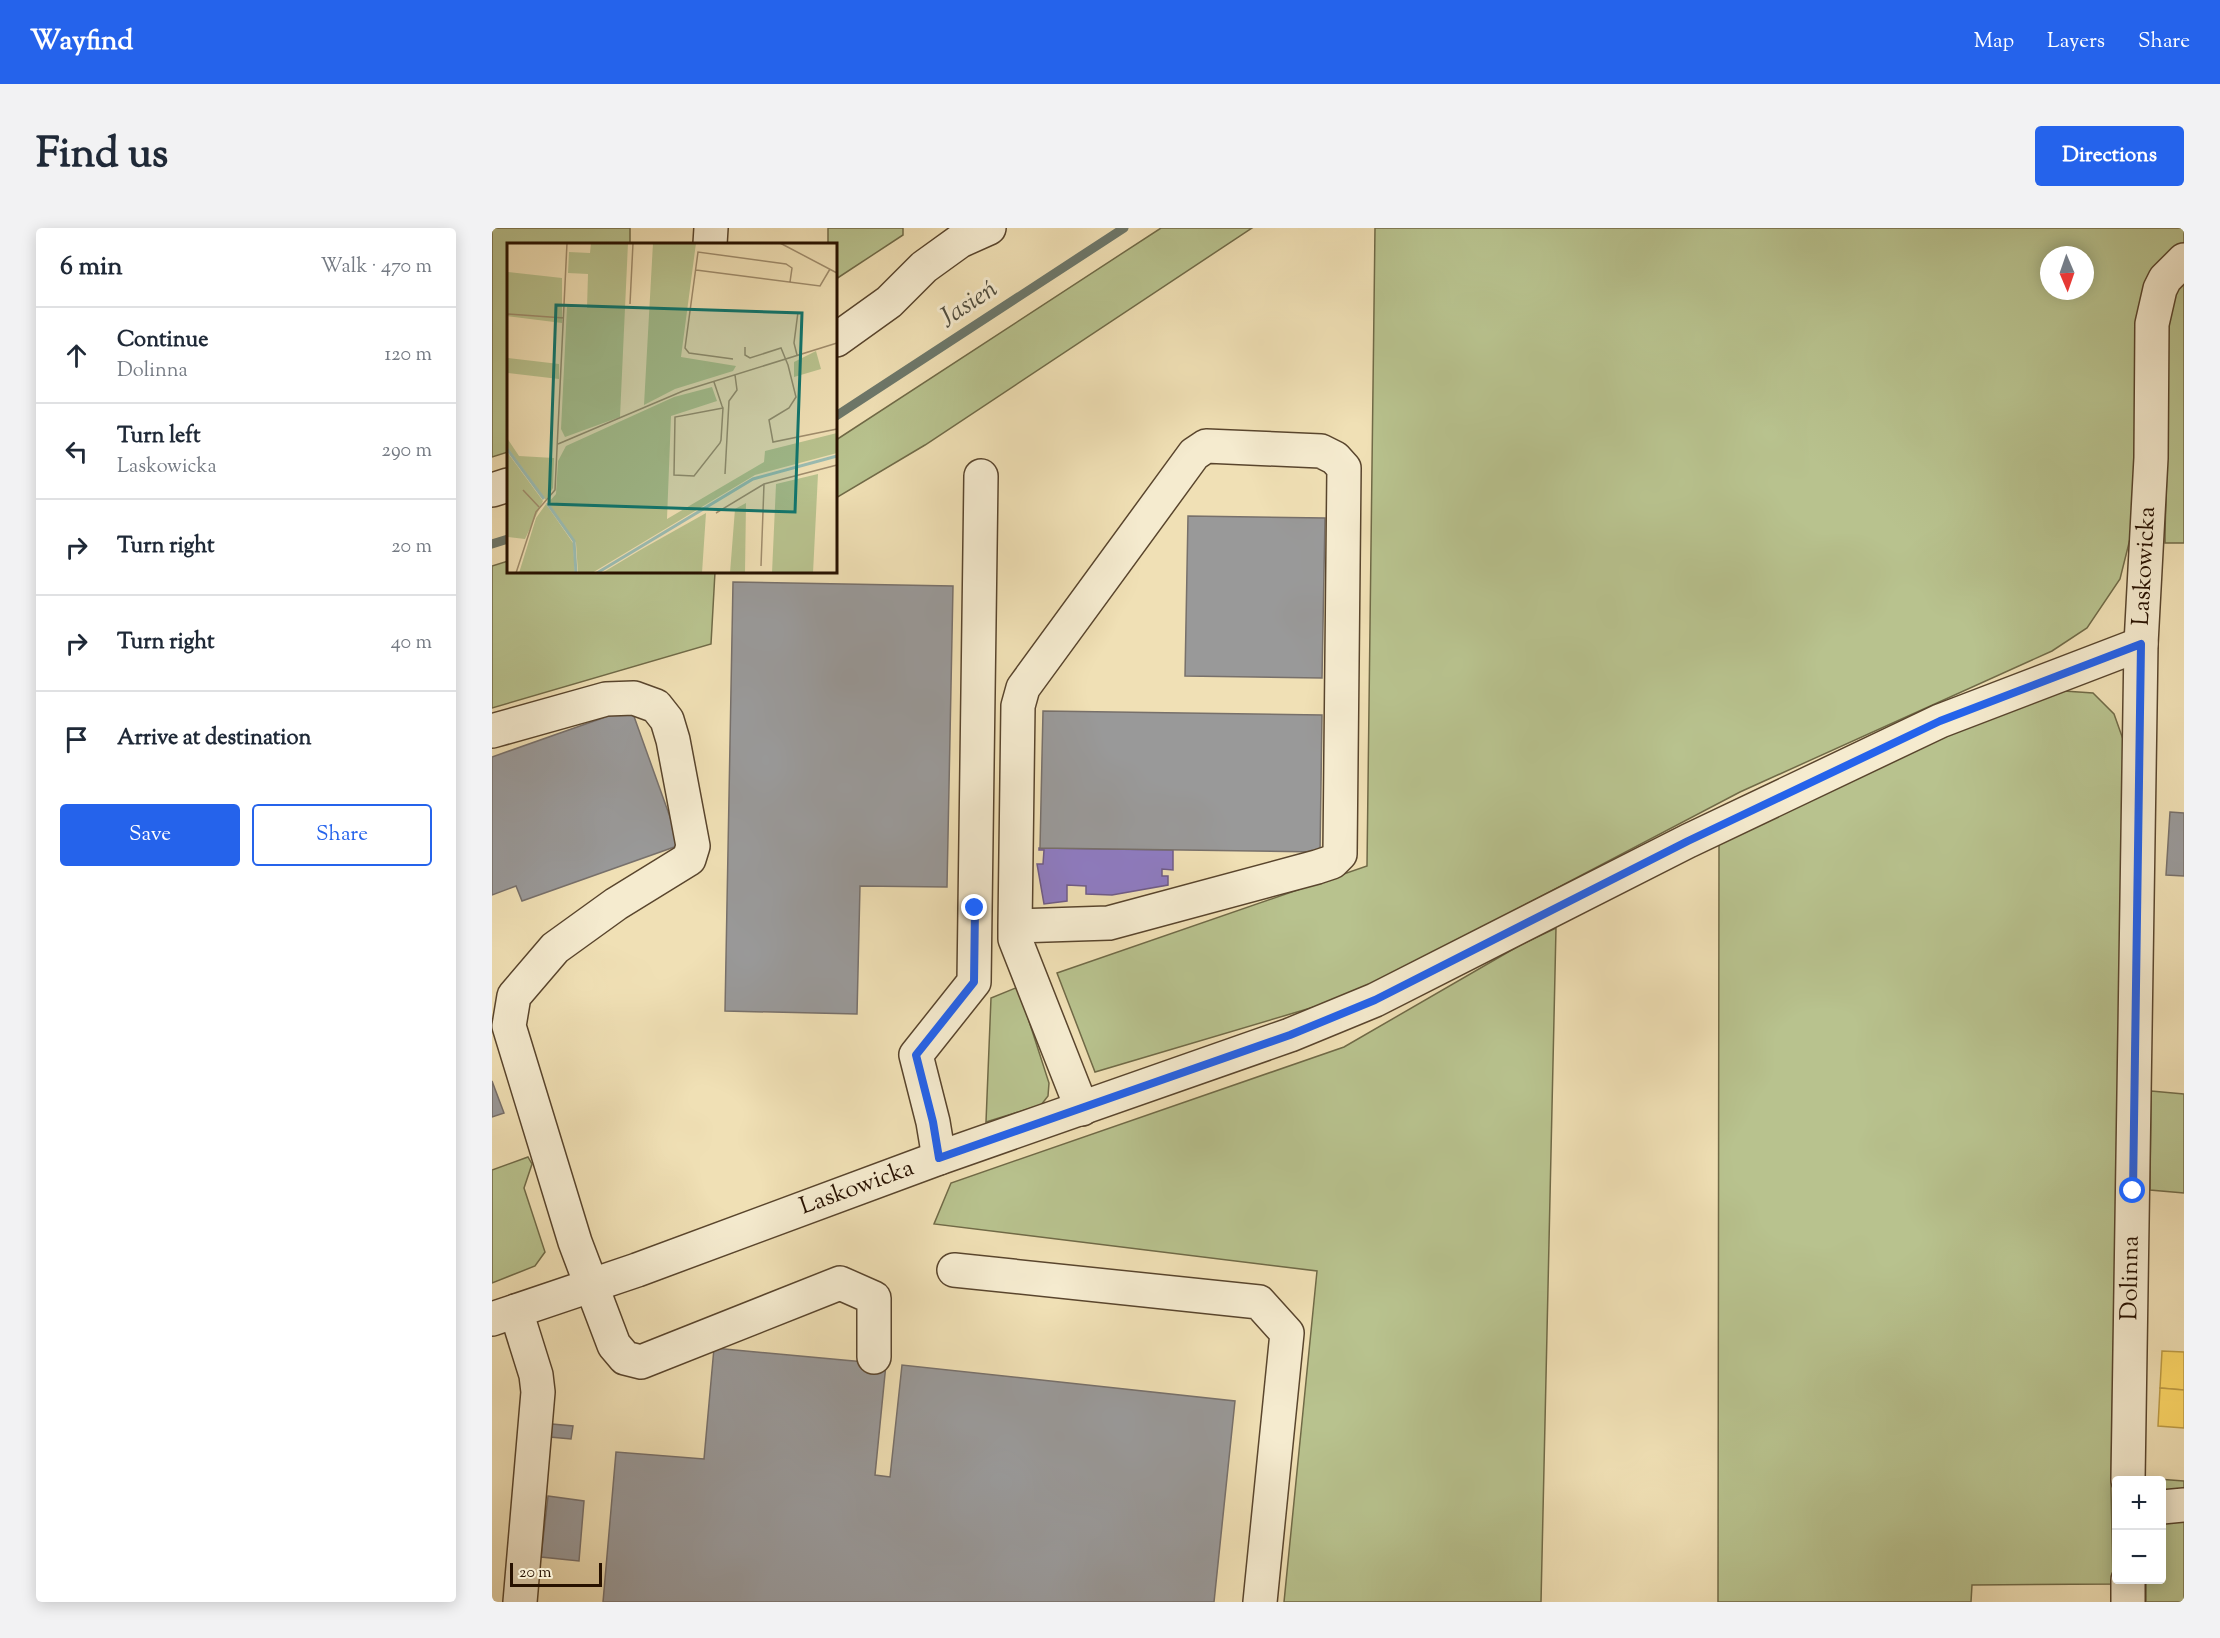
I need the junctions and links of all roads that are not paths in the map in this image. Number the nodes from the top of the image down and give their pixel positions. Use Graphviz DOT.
graph roads {
  1 [pos="711,228"];
  2 [pos="989,228"];
  3 [pos="710,243"];
  4 [pos="2183,261"];
  5 [pos="837,338"];
  6 [pos="981,476"];
  7 [pos="507,485"];
  8 [pos="492,490"];
  9 [pos="2141,644"];
  10 [pos="492,731"];
  11 [pos="1015,926"];
  12 [pos="1082,1109"];
  13 [pos="939,1158"];
  14 [pos="954,1270"];
  15 [pos="590,1286"];
  16 [pos="504,1315"];
  17 [pos="874,1357"];
  18 [pos="2128,1476"];
  19 [pos="2184,1505"];
  20 [pos="2166,1507"];
  21 [pos="2128,1584"];
  22 [pos="520,1602"];
  23 [pos="1260,1602"];
  24 [pos="2128,1602"];
  1 -- 3 [label="street"];
  2 -- 5 [label="street"];
  4 -- 9 [label="street, Laskowicka"];
  6 -- 13 [label="street"];
  7 -- 8 [label="street"];
  9 -- 12 [label="street, Laskowicka"];
  9 -- 18 [label="street, Dolinna"];
  10 -- 15 [label="street"];
  11 -- 11 [label="street"];
  11 -- 12 [label="street"];
  12 -- 13 [label="street, Laskowicka"];
  13 -- 15 [label="street, Laskowicka"];
  14 -- 23 [label="street"];
  15 -- 16 [label="street, Laskowicka"];
  15 -- 17 [label="street"];
  16 -- 22 [label="street"];
  19 -- 20 [label="street"];
  21 -- 24 [label="street"];
}
